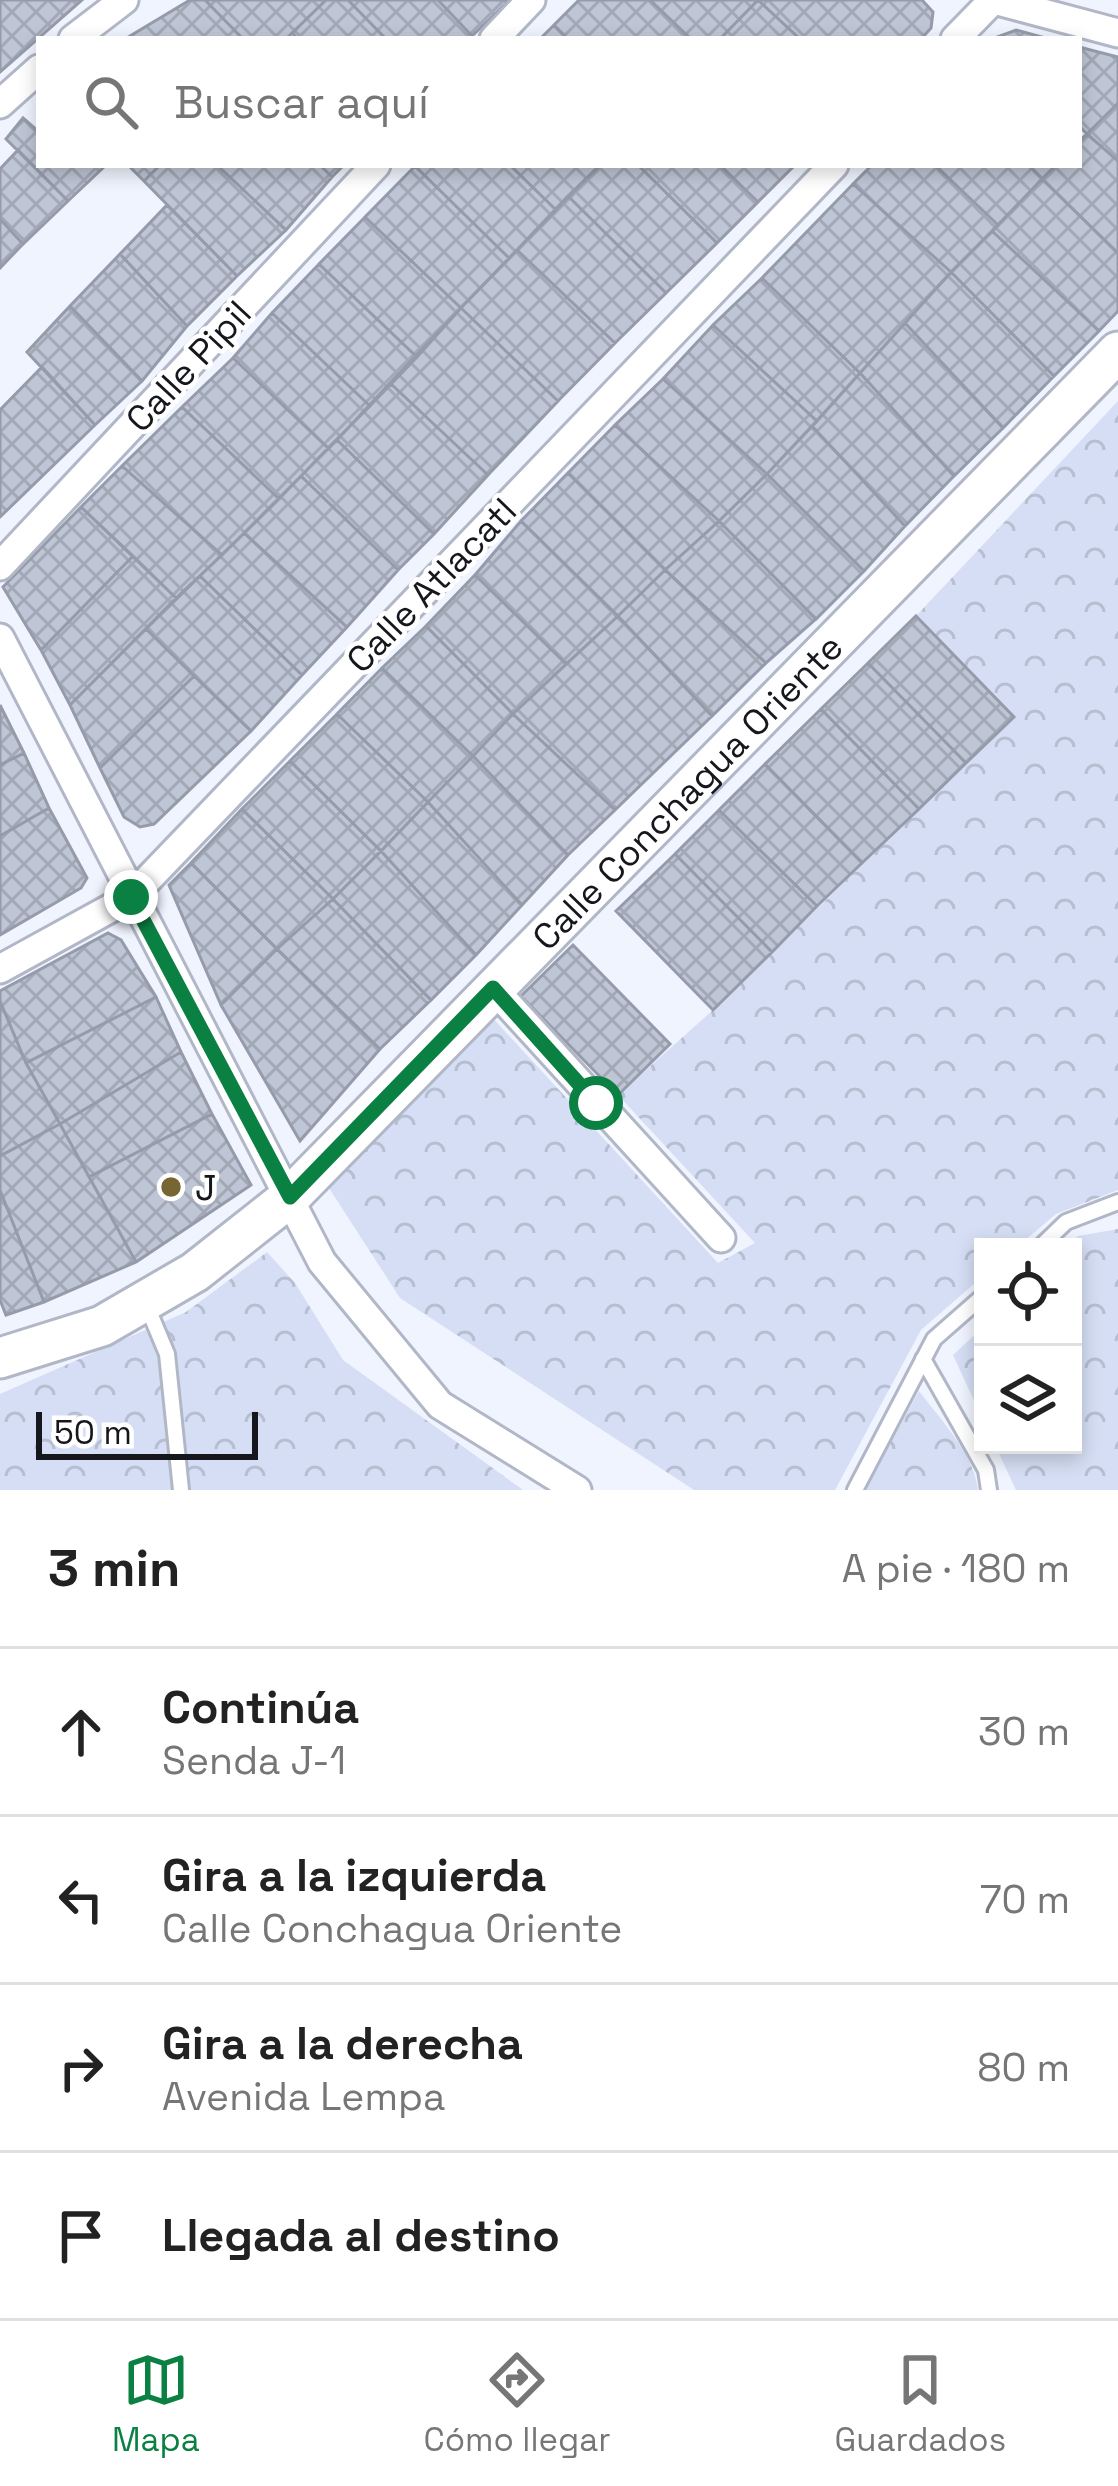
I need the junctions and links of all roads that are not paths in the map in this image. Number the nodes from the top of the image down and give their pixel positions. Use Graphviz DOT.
graph roads {
  1 [pos="124,0"];
  2 [pos="531,0"];
  3 [pos="993,0"];
  4 [pos="1118,33"];
  5 [pos="77,36"];
  6 [pos="497,36"];
  7 [pos="958,36"];
  8 [pos="36,72"];
  9 [pos="0,104"];
  10 [pos="373,168"];
  11 [pos="831,168"];
  12 [pos="1118,352"];
  13 [pos="0,566"];
  14 [pos="0,638"];
  15 [pos="131,897"];
  16 [pos="0,969"];
  17 [pos="493,988"];
  18 [pos="290,1197"];
  19 [pos="1118,1202"];
  20 [pos="721,1238"];
  21 [pos="1049,1238"];
  22 [pos="145,1301"];
  23 [pos="974,1304"];
  24 [pos="0,1358"];
  25 [pos="923,1359"];
  26 [pos="181,1490"];
  27 [pos="578,1490"];
  28 [pos="855,1490"];
  29 [pos="989,1490"];
  1 -- 5 [label="street"];
  2 -- 6 [label="street"];
  3 -- 4 [label="street"];
  3 -- 7 [label="street"];
  8 -- 9 [label="street"];
  10 -- 13 [label="street, Calle Pipil"];
  11 -- 15 [label="street, Calle Atlacatl"];
  12 -- 17 [label="main road, Calle Conchagua Oriente"];
  14 -- 15 [label="street"];
  15 -- 16 [label="street, Calle Atlacatl"];
  15 -- 18 [label="street"];
  17 -- 18 [label="main road, Calle Conchagua Oriente"];
  17 -- 20 [label="street"];
  18 -- 22 [label="main road, Calle Conchagua Oriente"];
  18 -- 27 [label="street"];
  19 -- 21 [label="lane"];
  22 -- 24 [label="main road, Calle Conchagua Oriente"];
  22 -- 26 [label="lane"];
  23 -- 25 [label="lane"];
  25 -- 28 [label="lane"];
  25 -- 29 [label="lane"];
}
